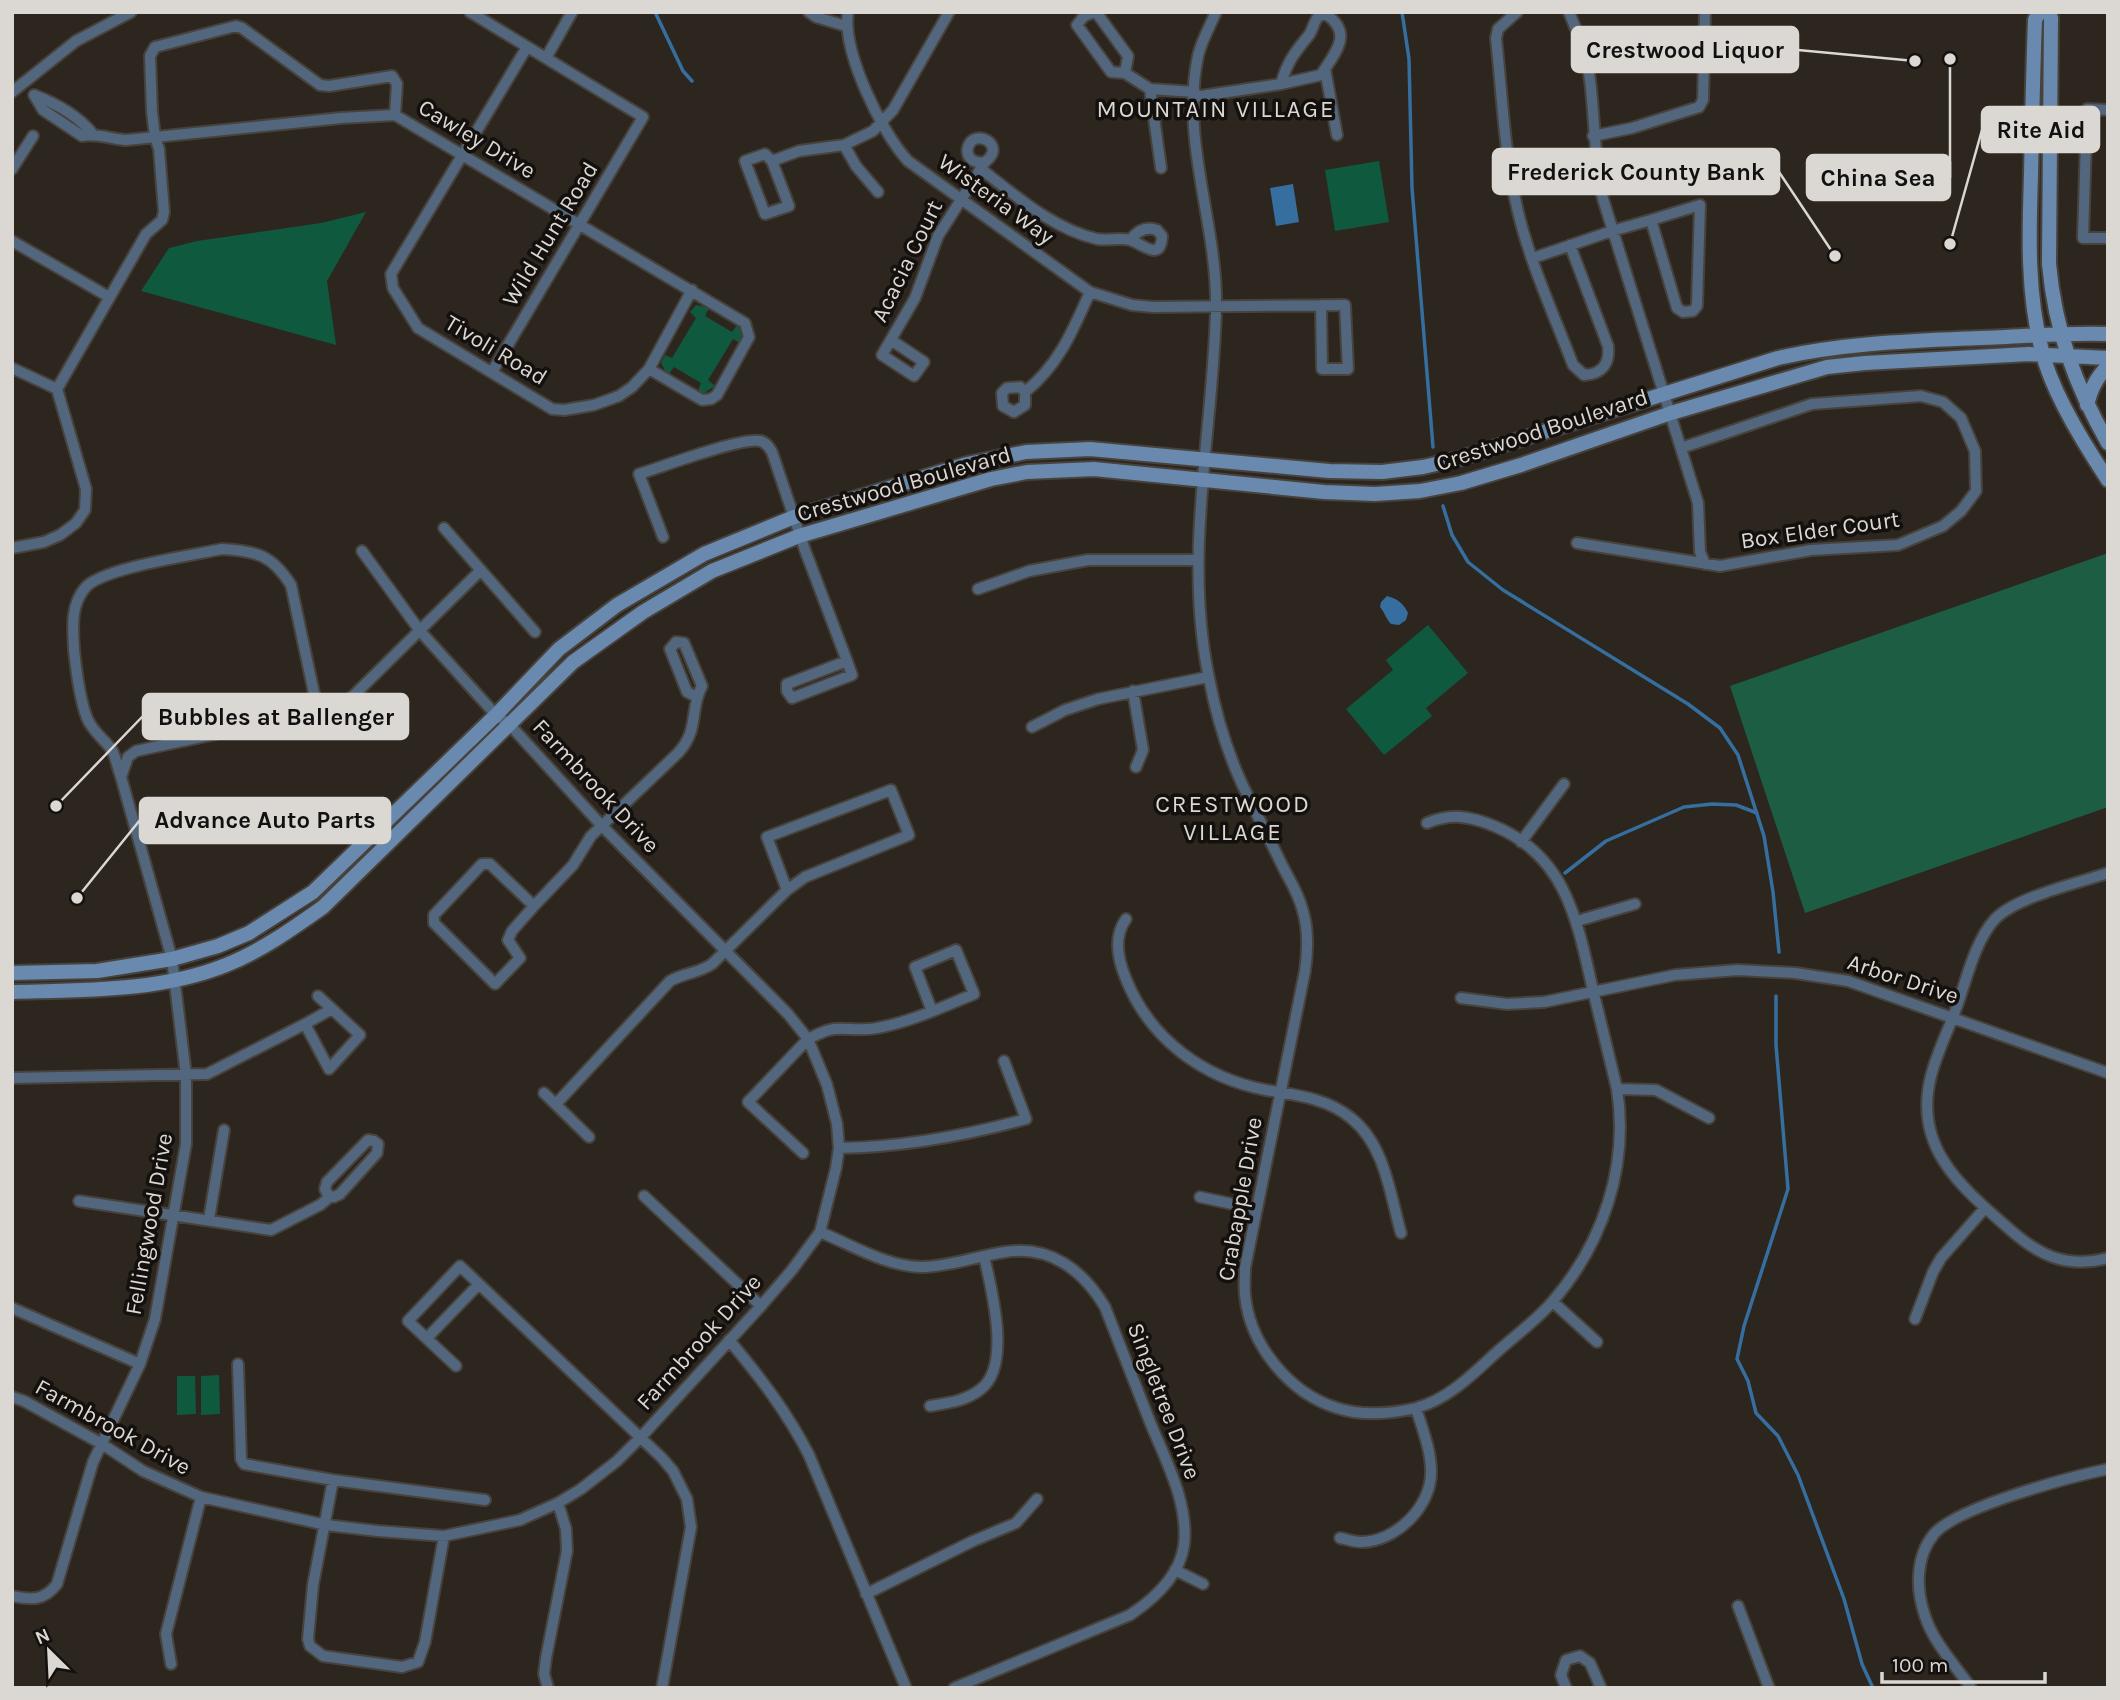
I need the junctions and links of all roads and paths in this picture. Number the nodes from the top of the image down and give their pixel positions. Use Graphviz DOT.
graph roads {
  1 [pos="131,12"];
  2 [pos="470,12"];
  3 [pos="572,12"];
  4 [pos="809,12"];
  5 [pos="848,12"];
  6 [pos="949,12"];
  7 [pos="1095,12"];
  8 [pos="1216,12"];
  9 [pos="1517,12"];
  10 [pos="1569,12"];
  11 [pos="1705,12"];
  12 [pos="2039,12"];
  13 [pos="2048,12"];
  14 [pos="846,26"];
  15 [pos="527,47"];
  16 [pos="546,58"];
  17 [pos="1325,69"];
  18 [pos="1125,73"];
  19 [pos="22,83"];
  20 [pos="1282,84"];
  21 [pos="1150,89"];
  22 [pos="12,92"];
  23 [pos="1195,95"];
  24 [pos="2108,110"];
  25 [pos="395,115"];
  26 [pos="882,123"];
  27 [pos="1337,135"];
  28 [pos="33,136"];
  29 [pos="1593,136"];
  30 [pos="155,137"];
  31 [pos="844,145"];
  32 [pos="461,155"];
  33 [pos="772,161"];
  34 [pos="1161,168"];
  35 [pos="12,169"];
  36 [pos="878,192"];
  37 [pos="961,200"];
  38 [pos="1651,220"];
  39 [pos="580,225"];
  40 [pos="1612,231"];
  41 [pos="2108,238"];
  42 [pos="1130,240"];
  43 [pos="12,241"];
  44 [pos="1570,245"];
  45 [pos="1532,258"];
  46 [pos="692,290"];
  47 [pos="1090,292"];
  48 [pos="109,297"];
  49 [pos="1321,305"];
  50 [pos="1216,308"];
  51 [pos="2062,334"];
  52 [pos="2108,334"];
  53 [pos="2038,336"];
  54 [pos="891,340"];
  55 [pos="1885,343"];
  56 [pos="2042,354"];
  57 [pos="2067,354"];
  58 [pos="2108,358"];
  59 [pos="2108,366"];
  60 [pos="12,368"];
  61 [pos="649,369"];
  62 [pos="492,372"];
  63 [pos="1790,377"];
  64 [pos="57,389"];
  65 [pos="1025,392"];
  66 [pos="1664,394"];
  67 [pos="2087,405"];
  68 [pos="1671,413"];
  69 [pos="2108,443"];
  70 [pos="1681,448"];
  71 [pos="1204,458"];
  72 [pos="1202,480"];
  73 [pos="2108,480"];
  74 [pos="794,517"];
  75 [pos="444,528"];
  76 [pos="799,536"];
  77 [pos="663,537"];
  78 [pos="1577,543"];
  79 [pos="12,548"];
  80 [pos="362,551"];
  81 [pos="1197,561"];
  82 [pos="1705,564"];
  83 [pos="481,570"];
  84 [pos="978,589"];
  85 [pos="420,631"];
  86 [pos="535,632"];
  87 [pos="847,661"];
  88 [pos="1209,677"];
  89 [pos="1133,691"];
  90 [pos="697,696"];
  91 [pos="349,700"];
  92 [pos="496,715"];
  93 [pos="509,725"];
  94 [pos="1032,727"];
  95 [pos="1136,767"];
  96 [pos="121,777"];
  97 [pos="1564,784"];
  98 [pos="1427,823"];
  99 [pos="602,826"];
  100 [pos="1521,842"];
  101 [pos="2108,873"];
  102 [pos="787,890"];
  103 [pos="1634,904"];
  104 [pos="534,906"];
  105 [pos="1126,919"];
  106 [pos="1577,921"];
  107 [pos="725,950"];
  108 [pos="172,959"];
  109 [pos="12,973"];
  110 [pos="174,980"];
  111 [pos="12,992"];
  112 [pos="1594,992"];
  113 [pos="318,996"];
  114 [pos="1461,998"];
  115 [pos="332,1009"];
  116 [pos="932,1011"];
  117 [pos="1953,1017"];
  118 [pos="305,1024"];
  119 [pos="808,1039"];
  120 [pos="1004,1061"];
  121 [pos="2108,1073"];
  122 [pos="186,1075"];
  123 [pos="12,1078"];
  124 [pos="1617,1089"];
  125 [pos="1281,1091"];
  126 [pos="544,1093"];
  127 [pos="556,1104"];
  128 [pos="1709,1118"];
  129 [pos="224,1130"];
  130 [pos="589,1137"];
  131 [pos="839,1148"];
  132 [pos="803,1153"];
  133 [pos="331,1196"];
  134 [pos="644,1196"];
  135 [pos="1200,1197"];
  136 [pos="79,1200"];
  137 [pos="1986,1208"];
  138 [pos="1256,1209"];
  139 [pos="174,1214"];
  140 [pos="209,1219"];
  141 [pos="820,1232"];
  142 [pos="1401,1233"];
  143 [pos="984,1256"];
  144 [pos="2108,1258"];
  145 [pos="480,1284"];
  146 [pos="1553,1302"];
  147 [pos="761,1306"];
  148 [pos="12,1308"];
  149 [pos="1915,1319"];
  150 [pos="426,1338"];
  151 [pos="729,1340"];
  152 [pos="1597,1342"];
  153 [pos="140,1364"];
  154 [pos="238,1364"];
  155 [pos="456,1366"];
  156 [pos="12,1397"];
  157 [pos="930,1406"];
  158 [pos="1416,1408"];
  159 [pos="641,1437"];
  160 [pos="102,1444"];
  161 [pos="2108,1469"];
  162 [pos="333,1480"];
  163 [pos="201,1497"];
  164 [pos="1037,1499"];
  165 [pos="485,1500"];
  166 [pos="558,1503"];
  167 [pos="326,1525"];
  168 [pos="444,1535"];
  169 [pos="1340,1538"];
  170 [pos="1175,1570"];
  171 [pos="1203,1584"];
  172 [pos="866,1594"];
  173 [pos="12,1596"];
  174 [pos="1738,1606"];
  175 [pos="171,1664"];
  176 [pos="548,1688"];
  177 [pos="662,1688"];
  178 [pos="906,1688"];
  179 [pos="954,1688"];
  180 [pos="1566,1688"];
  181 [pos="1601,1688"];
  182 [pos="1769,1688"];
  183 [pos="1971,1688"];
  1 -- 19 [label="street"];
  2 -- 15 [label="street"];
  3 -- 16 [label="street"];
  4 -- 14 [label="street"];
  5 -- 14 [label="street, Wisteria Way"];
  6 -- 26 [label="street"];
  7 -- 18 [label="street"];
  7 -- 18 [label="street"];
  8 -- 23 [label="street, Crabapple Drive"];
  9 -- 45 [label="street"];
  10 -- 29 [label="street"];
  11 -- 29 [label="street"];
  12 -- 53 [label="main road"];
  13 -- 51 [label="main road"];
  14 -- 26 [label="street, Wisteria Way"];
  15 -- 16 [label="street"];
  15 -- 32 [label="street"];
  16 -- 39 [label="street, Wild Hunt Road"];
  17 -- 20 [label="street"];
  17 -- 20 [label="street"];
  17 -- 27 [label="street"];
  18 -- 21 [label="street"];
  19 -- 22 [label="street"];
  19 -- 30 [label="street, Cawley Drive"];
  20 -- 23 [label="street"];
  21 -- 23 [label="street"];
  21 -- 34 [label="street"];
  23 -- 50 [label="street, Crabapple Drive"];
  24 -- 41 [label="street"];
  25 -- 30 [label="street, Cawley Drive"];
  25 -- 30 [label="street"];
  25 -- 32 [label="street, Cawley Drive"];
  26 -- 31 [label="street"];
  26 -- 37 [label="street, Wisteria Way"];
  28 -- 35 [label="street"];
  29 -- 40 [label="street"];
  30 -- 48 [label="street"];
  31 -- 33 [label="street"];
  31 -- 36 [label="street"];
  32 -- 39 [label="street, Cawley Drive"];
  32 -- 62 [label="street, Tivoli Road"];
  33 -- 33 [label="street"];
  37 -- 42 [label="street, Acacia Court"];
  37 -- 47 [label="street, Wisteria Way"];
  37 -- 54 [label="street, Acacia Court"];
  38 -- 38 [label="street"];
  38 -- 40 [label="street"];
  39 -- 46 [label="street, Cawley Drive"];
  39 -- 62 [label="street, Wild Hunt Road"];
  40 -- 44 [label="street"];
  40 -- 66 [label="street"];
  43 -- 48 [label="street"];
  44 -- 45 [label="street"];
  44 -- 45 [label="street"];
  46 -- 61 [label="street, Tivoli Road"];
  46 -- 61 [label="street, Cawley Drive"];
  47 -- 50 [label="street, Wisteria Way"];
  47 -- 65 [label="street"];
  48 -- 64 [label="street"];
  49 -- 49 [label="street"];
  49 -- 50 [label="street, Wisteria Way"];
  50 -- 71 [label="street, Crabapple Drive"];
  51 -- 52 [label="main road, Crestwood Boulevard"];
  51 -- 53 [label="main road, Crestwood Boulevard"];
  51 -- 57 [label="main road"];
  53 -- 55 [label="main road, Crestwood Boulevard"];
  53 -- 56 [label="main road"];
  55 -- 63 [label="main road"];
  55 -- 66 [label="main road, Crestwood Boulevard"];
  56 -- 57 [label="main road, Crestwood Boulevard"];
  56 -- 63 [label="main road, Crestwood Boulevard"];
  56 -- 73 [label="main road"];
  57 -- 58 [label="main road, Crestwood Boulevard"];
  57 -- 67 [label="main road"];
  59 -- 67 [label="main road"];
  60 -- 64 [label="street"];
  61 -- 62 [label="street, Tivoli Road"];
  63 -- 68 [label="main road, Crestwood Boulevard"];
  64 -- 79 [label="street"];
  66 -- 68 [label="street"];
  66 -- 71 [label="main road, Crestwood Boulevard"];
  67 -- 69 [label="main road"];
  68 -- 70 [label="street"];
  68 -- 72 [label="main road, Crestwood Boulevard"];
  70 -- 82 [label="street"];
  70 -- 82 [label="street, Box Elder Court"];
  71 -- 72 [label="street, Crabapple Drive"];
  71 -- 74 [label="main road, Crestwood Boulevard"];
  72 -- 76 [label="main road, Crestwood Boulevard"];
  72 -- 81 [label="street, Crabapple Drive"];
  74 -- 76 [label="street"];
  74 -- 77 [label="street"];
  74 -- 92 [label="main road, Crestwood Boulevard"];
  75 -- 83 [label="street"];
  76 -- 87 [label="street"];
  76 -- 93 [label="main road, Crestwood Boulevard"];
  78 -- 82 [label="street, Box Elder Court"];
  80 -- 85 [label="street, Farmbrook Drive"];
  81 -- 84 [label="street"];
  81 -- 88 [label="street, Crabapple Drive"];
  83 -- 85 [label="street"];
  83 -- 86 [label="street"];
  85 -- 91 [label="street"];
  85 -- 92 [label="street, Farmbrook Drive"];
  87 -- 87 [label="street"];
  88 -- 89 [label="street"];
  88 -- 125 [label="street, Crabapple Drive"];
  89 -- 94 [label="street"];
  89 -- 95 [label="street"];
  90 -- 90 [label="street"];
  90 -- 99 [label="street"];
  92 -- 93 [label="street, Farmbrook Drive"];
  92 -- 108 [label="main road, Crestwood Boulevard"];
  93 -- 99 [label="street, Farmbrook Drive"];
  93 -- 110 [label="main road, Crestwood Boulevard"];
  96 -- 96 [label="street, Fellingwood Drive"];
  96 -- 108 [label="street, Fellingwood Drive"];
  97 -- 100 [label="street"];
  98 -- 100 [label="street, Crabapple Drive"];
  99 -- 104 [label="street"];
  99 -- 107 [label="street, Farmbrook Drive"];
  100 -- 106 [label="street, Crabapple Drive"];
  101 -- 117 [label="street"];
  102 -- 102 [label="street"];
  102 -- 107 [label="street"];
  103 -- 106 [label="street"];
  104 -- 104 [label="street"];
  105 -- 125 [label="street"];
  106 -- 112 [label="street, Crabapple Drive"];
  107 -- 119 [label="street, Farmbrook Drive"];
  107 -- 127 [label="street"];
  108 -- 109 [label="main road, Crestwood Boulevard"];
  108 -- 110 [label="street, Fellingwood Drive"];
  110 -- 111 [label="main road, Crestwood Boulevard"];
  110 -- 122 [label="street, Fellingwood Drive"];
  112 -- 114 [label="street, Arbor Drive"];
  112 -- 117 [label="street, Arbor Drive"];
  112 -- 124 [label="street, Crabapple Drive"];
  113 -- 115 [label="street"];
  115 -- 118 [label="street"];
  115 -- 118 [label="street"];
  116 -- 116 [label="street"];
  116 -- 119 [label="street"];
  117 -- 121 [label="street, Arbor Drive"];
  117 -- 137 [label="street"];
  118 -- 122 [label="street"];
  119 -- 131 [label="street, Farmbrook Drive"];
  119 -- 132 [label="street"];
  120 -- 131 [label="street"];
  122 -- 123 [label="street"];
  122 -- 139 [label="street, Fellingwood Drive"];
  124 -- 128 [label="street"];
  124 -- 146 [label="street, Crabapple Drive"];
  125 -- 138 [label="street, Crabapple Drive"];
  125 -- 142 [label="street"];
  126 -- 127 [label="street"];
  127 -- 130 [label="street"];
  129 -- 140 [label="street"];
  131 -- 141 [label="street, Farmbrook Drive"];
  133 -- 133 [label="street"];
  133 -- 140 [label="street"];
  134 -- 147 [label="street"];
  135 -- 138 [label="street"];
  136 -- 139 [label="street"];
  137 -- 144 [label="street"];
  137 -- 149 [label="street"];
  138 -- 158 [label="street, Crabapple Drive"];
  139 -- 140 [label="street"];
  139 -- 153 [label="street, Fellingwood Drive"];
  141 -- 143 [label="street, Singletree Drive"];
  141 -- 147 [label="street, Farmbrook Drive"];
  143 -- 157 [label="street"];
  143 -- 170 [label="street, Singletree Drive"];
  145 -- 150 [label="street"];
  145 -- 150 [label="street"];
  145 -- 159 [label="street"];
  146 -- 152 [label="street"];
  146 -- 158 [label="street, Crabapple Drive"];
  147 -- 151 [label="street, Farmbrook Drive"];
  148 -- 153 [label="street"];
  150 -- 155 [label="street"];
  151 -- 159 [label="street, Farmbrook Drive"];
  151 -- 172 [label="street"];
  153 -- 160 [label="street, Fellingwood Drive"];
  154 -- 162 [label="street"];
  156 -- 160 [label="street, Farmbrook Drive"];
  158 -- 169 [label="street"];
  159 -- 166 [label="street, Farmbrook Drive"];
  159 -- 177 [label="street"];
  160 -- 163 [label="street, Farmbrook Drive"];
  160 -- 173 [label="street, Fellingwood Drive"];
  161 -- 183 [label="street"];
  162 -- 165 [label="street"];
  162 -- 167 [label="street"];
  163 -- 167 [label="street, Farmbrook Drive"];
  163 -- 175 [label="street"];
  164 -- 172 [label="street"];
  166 -- 168 [label="street, Farmbrook Drive"];
  166 -- 176 [label="street"];
  167 -- 168 [label="street, Farmbrook Drive"];
  167 -- 168 [label="street"];
  170 -- 171 [label="street"];
  170 -- 179 [label="street, Singletree Drive"];
  172 -- 178 [label="street"];
  174 -- 182 [label="street"];
  180 -- 181 [label="street"];
}
